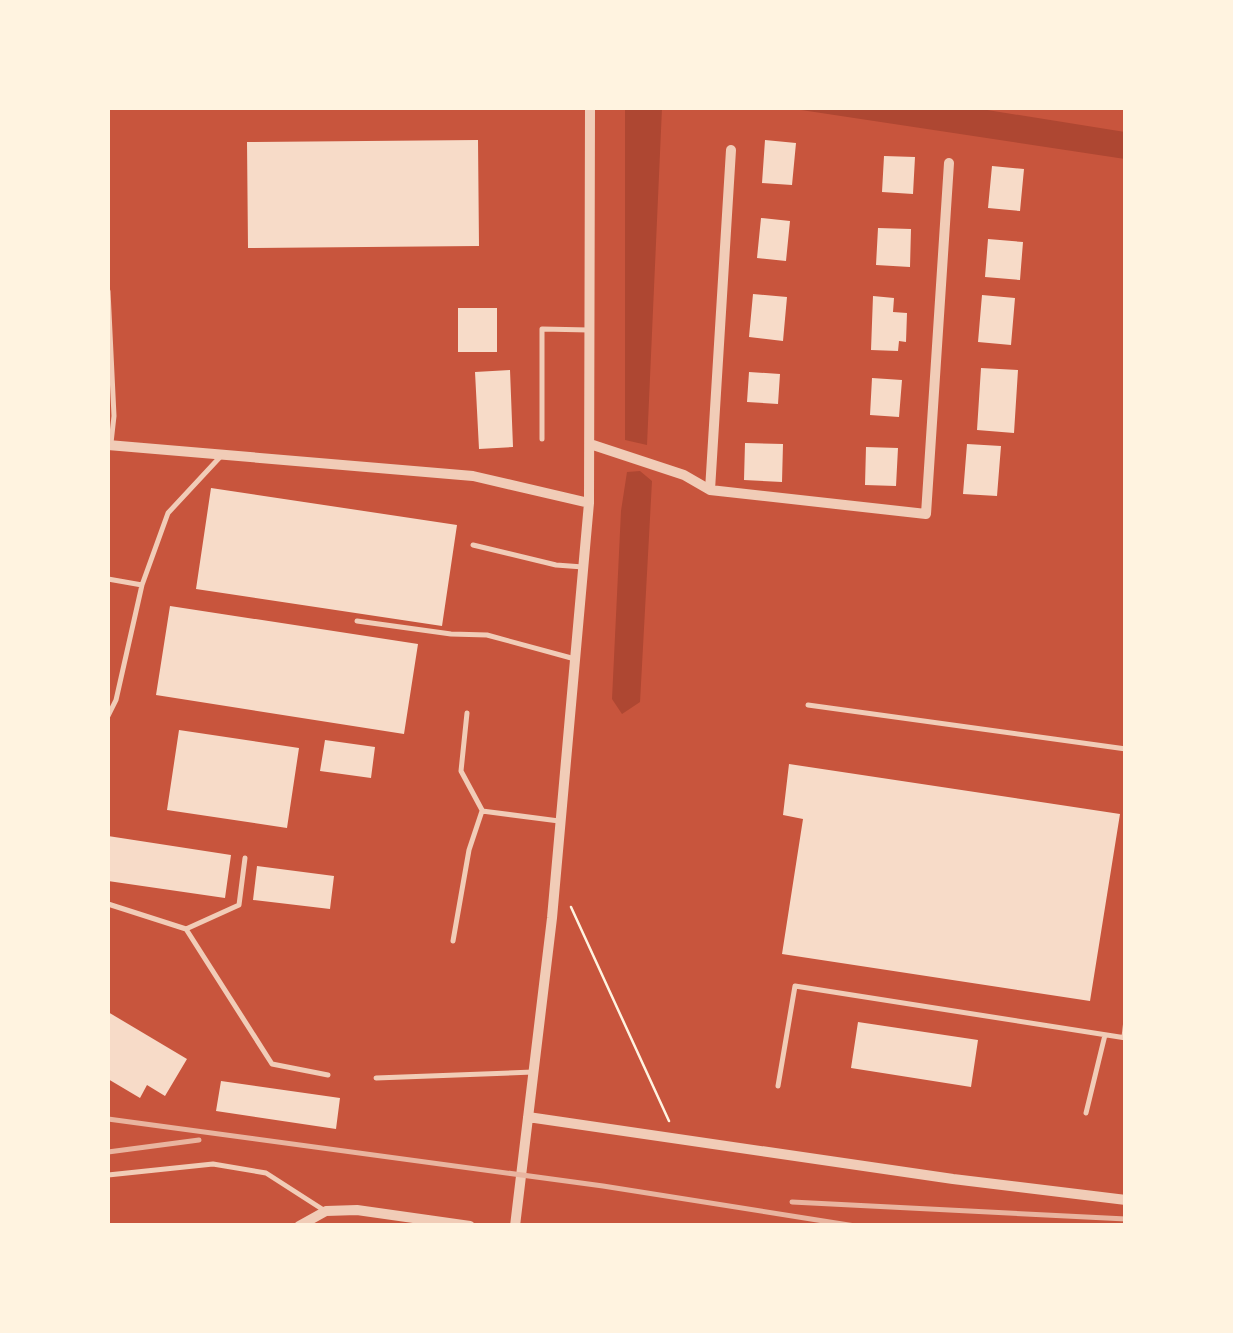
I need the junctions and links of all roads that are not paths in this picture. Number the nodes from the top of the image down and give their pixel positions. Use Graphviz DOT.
graph roads {
  1 [pos="590,108"];
  2 [pos="731,150"];
  3 [pos="949,163"];
  4 [pos="108,291"];
  5 [pos="590,330"];
  6 [pos="542,439"];
  7 [pos="590,444"];
  8 [pos="109,445"];
  9 [pos="223,454"];
  10 [pos="710,490"];
  11 [pos="589,502"];
  12 [pos="473,546"];
  13 [pos="584,568"];
  14 [pos="108,579"];
  15 [pos="142,584"];
  16 [pos="358,621"];
  17 [pos="576,659"];
  18 [pos="808,705"];
  19 [pos="467,713"];
  20 [pos="108,716"];
  21 [pos="1126,749"];
  22 [pos="482,811"];
  23 [pos="562,821"];
  24 [pos="245,858"];
  25 [pos="108,904"];
  26 [pos="186,929"];
  27 [pos="452,941"];
  28 [pos="1126,1020"];
  29 [pos="1105,1035"];
  30 [pos="1124,1038"];
  31 [pos="534,1072"];
  32 [pos="328,1075"];
  33 [pos="376,1078"];
  34 [pos="778,1086"];
  35 [pos="1086,1113"];
  36 [pos="528,1117"];
  37 [pos="108,1175"];
  38 [pos="1126,1200"];
  39 [pos="326,1211"];
  40 [pos="299,1226"];
  41 [pos="470,1226"];
  42 [pos="515,1226"];
  1 -- 5 [label="street"];
  2 -- 10 [label="street"];
  3 -- 10 [label="street"];
  4 -- 8 [label="lane"];
  5 -- 6 [label="lane"];
  5 -- 7 [label="street"];
  7 -- 10 [label="street"];
  7 -- 11 [label="street"];
  8 -- 9 [label="street"];
  9 -- 11 [label="street"];
  9 -- 15 [label="lane"];
  11 -- 13 [label="street"];
  12 -- 13 [label="lane"];
  13 -- 17 [label="street"];
  14 -- 15 [label="lane"];
  15 -- 20 [label="lane"];
  16 -- 17 [label="lane"];
  17 -- 23 [label="street"];
  18 -- 21 [label="lane"];
  19 -- 22 [label="lane"];
  22 -- 23 [label="lane"];
  22 -- 27 [label="lane"];
  23 -- 31 [label="street"];
  24 -- 26 [label="lane"];
  25 -- 26 [label="lane"];
  26 -- 32 [label="lane"];
  28 -- 30 [label="lane"];
  29 -- 30 [label="lane"];
  29 -- 34 [label="lane"];
  29 -- 35 [label="lane"];
  31 -- 33 [label="lane"];
  31 -- 36 [label="street"];
  36 -- 38 [label="street"];
  36 -- 42 [label="street"];
  37 -- 39 [label="lane"];
  39 -- 40 [label="street"];
  39 -- 41 [label="street"];
}
